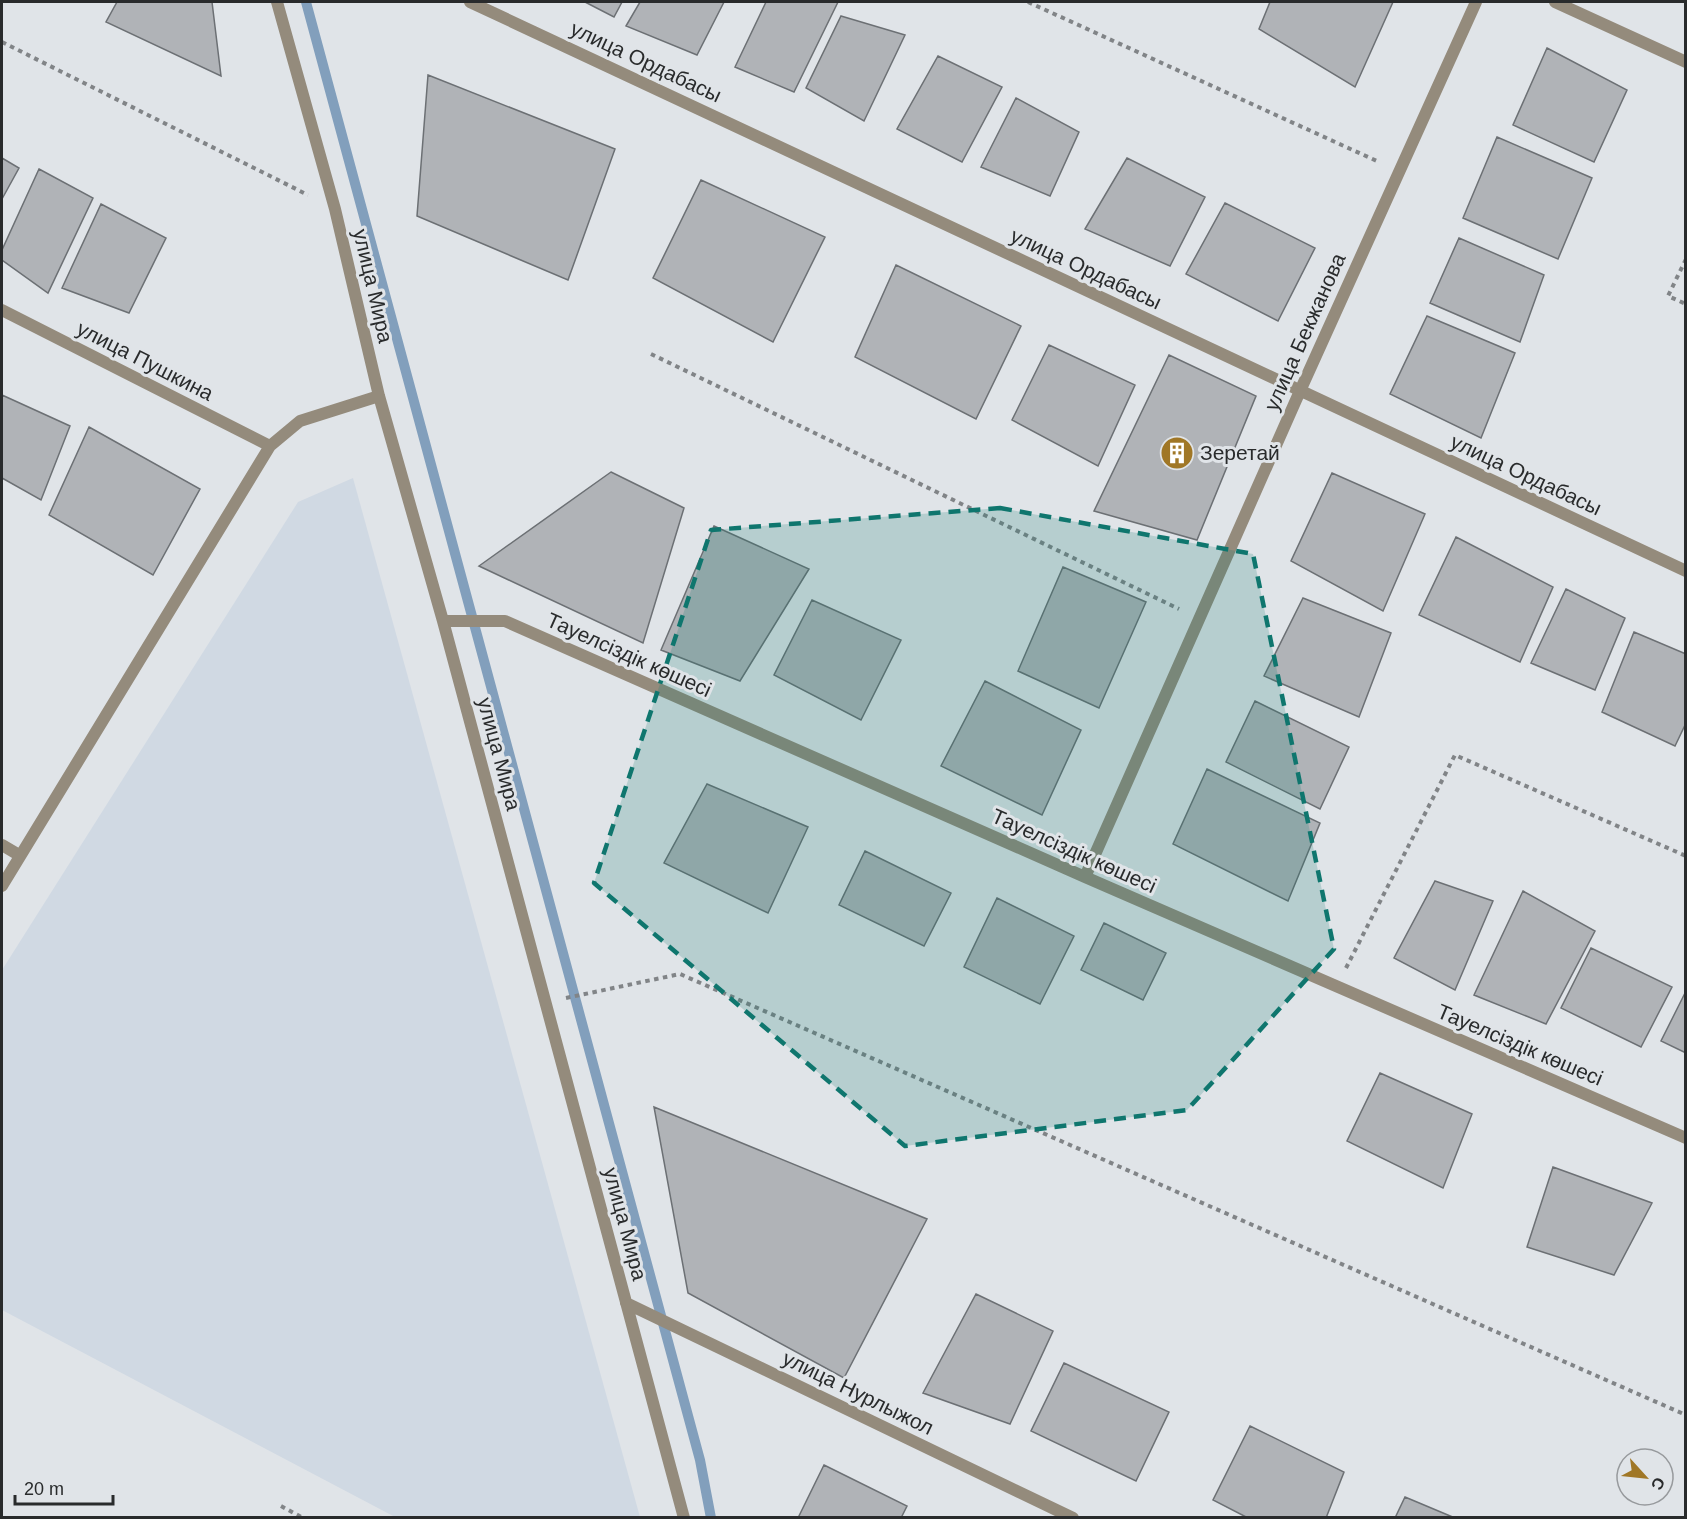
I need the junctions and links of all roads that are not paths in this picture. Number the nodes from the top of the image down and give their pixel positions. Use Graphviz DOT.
graph roads {
  1 [pos="277,2"];
  2 [pos="470,2"];
  3 [pos="1476,2"];
  4 [pos="1555,2"];
  5 [pos="1686,62"];
  6 [pos="2,309"];
  7 [pos="1300,391"];
  8 [pos="379,396"];
  9 [pos="270,446"];
  10 [pos="1686,571"];
  11 [pos="443,621"];
  12 [pos="2,845"];
  13 [pos="19,855"];
  14 [pos="1085,877"];
  15 [pos="2,886"];
  16 [pos="1686,1138"];
  17 [pos="626,1303"];
  18 [pos="684,1518"];
  19 [pos="1073,1518"];
  1 -- 8 [label="street, улица Мира"];
  2 -- 7 [label="street, улица Ордабасы"];
  3 -- 7 [label="street, улица Бекжанова"];
  4 -- 5 [label="street"];
  6 -- 9 [label="street, улица Пушкина"];
  7 -- 10 [label="street, улица Ордабасы"];
  7 -- 14 [label="street, улица Бекжанова"];
  8 -- 9 [label="street"];
  8 -- 11 [label="street, улица Мира"];
  9 -- 13 [label="street"];
  11 -- 14 [label="street, Тауелсіздік көшесі"];
  11 -- 17 [label="street, улица Мира"];
  12 -- 13 [label="street"];
  13 -- 15 [label="street"];
  14 -- 16 [label="street, Тауелсіздік көшесі"];
  17 -- 18 [label="street, улица Мира"];
  17 -- 19 [label="street, улица Нурлыжол"];
}
